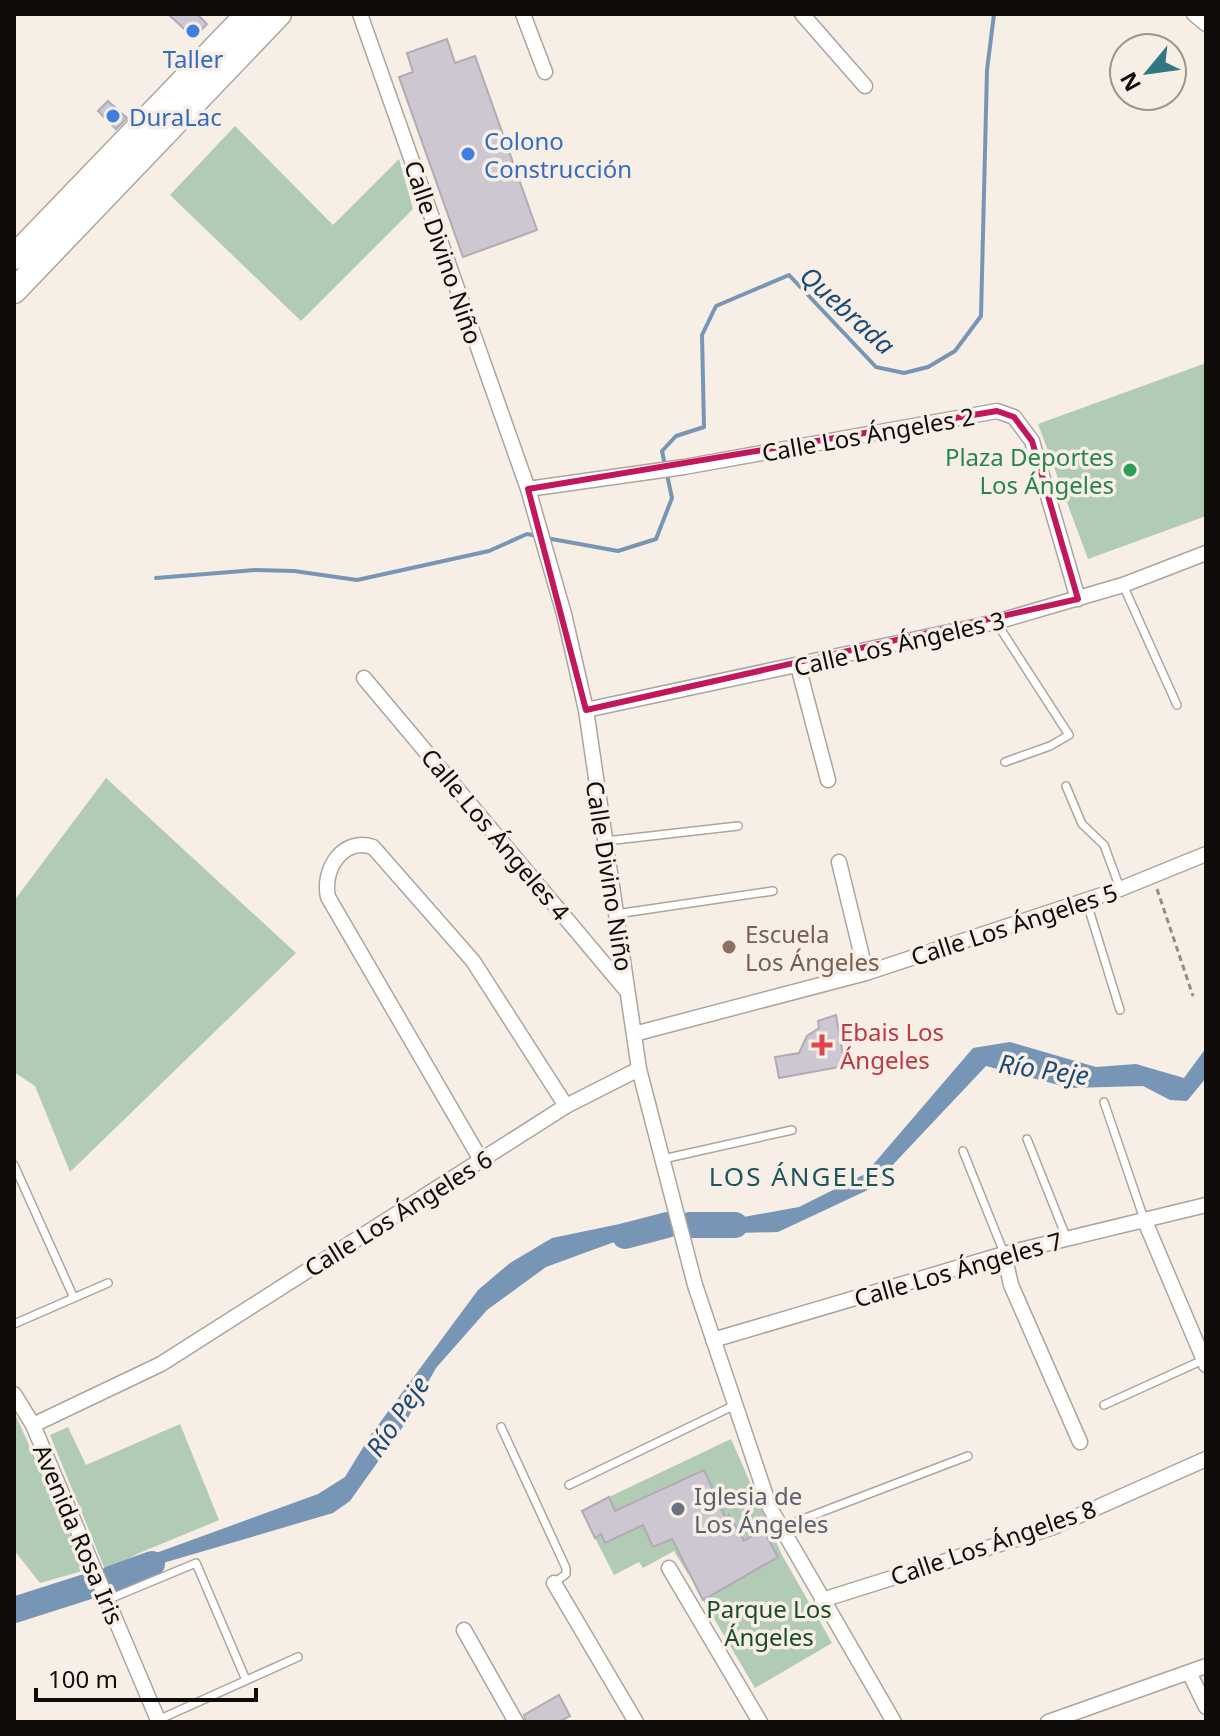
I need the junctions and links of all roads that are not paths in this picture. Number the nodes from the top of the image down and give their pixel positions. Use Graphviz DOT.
graph roads {
  1 [pos="279,14"];
  2 [pos="360,14"];
  3 [pos="523,14"];
  4 [pos="802,14"];
  5 [pos="1194,14"];
  6 [pos="1206,24"];
  7 [pos="239,26"];
  8 [pos="545,72"];
  9 [pos="865,86"];
  10 [pos="20,257"];
  11 [pos="14,291"];
  12 [pos="528,489"];
  13 [pos="1206,553"];
  14 [pos="1123,585"];
  15 [pos="1078,599"];
  16 [pos="996,622"];
  17 [pos="798,666"];
  18 [pos="364,678"];
  19 [pos="1177,705"];
  20 [pos="586,710"];
  21 [pos="1005,762"];
  22 [pos="828,780"];
  23 [pos="1066,786"];
  24 [pos="738,826"];
  25 [pos="604,841"];
  26 [pos="1204,860"];
  27 [pos="839,862"];
  28 [pos="1120,889"];
  29 [pos="773,891"];
  30 [pos="1086,900"];
  31 [pos="615,914"];
  32 [pos="866,973"];
  33 [pos="627,991"];
  34 [pos="1120,1010"];
  35 [pos="634,1034"];
  36 [pos="639,1069"];
  37 [pos="1104,1102"];
  38 [pos="566,1106"];
  39 [pos="792,1130"];
  40 [pos="1027,1139"];
  41 [pos="963,1151"];
  42 [pos="661,1159"];
  43 [pos="481,1160"];
  44 [pos="14,1164"];
  45 [pos="1206,1205"];
  46 [pos="1144,1219"];
  47 [pos="1067,1239"];
  48 [pos="1004,1254"];
  49 [pos="108,1283"];
  50 [pos="74,1298"];
  51 [pos="14,1324"];
  52 [pos="713,1340"];
  53 [pos="1205,1362"];
  54 [pos="14,1394"];
  55 [pos="735,1405"];
  56 [pos="1104,1405"];
  57 [pos="33,1425"];
  58 [pos="501,1427"];
  59 [pos="1080,1442"];
  60 [pos="968,1456"];
  61 [pos="1206,1459"];
  62 [pos="569,1485"];
  63 [pos="782,1527"];
  64 [pos="669,1568"];
  65 [pos="554,1583"];
  66 [pos="107,1600"];
  67 [pos="822,1600"];
  68 [pos="464,1630"];
  69 [pos="298,1657"];
  70 [pos="1206,1666"];
  71 [pos="1189,1672"];
  72 [pos="246,1680"];
  73 [pos="1206,1707"];
  74 [pos="155,1721"];
  75 [pos="516,1722"];
  76 [pos="636,1722"];
  77 [pos="760,1722"];
  78 [pos="894,1722"];
  79 [pos="1048,1722"];
  1 -- 7 [label="highway"];
  2 -- 12 [label="street, Calle Divino Niño"];
  3 -- 8 [label="street"];
  4 -- 9 [label="street"];
  5 -- 6 [label="street"];
  7 -- 10 [label="highway"];
  10 -- 11 [label="highway"];
  12 -- 15 [label="street, Calle Los Ángeles 2"];
  12 -- 20 [label="street, Calle Divino Niño"];
  13 -- 14 [label="street, Calle Los Ángeles 3"];
  14 -- 15 [label="street, Calle Los Ángeles 3"];
  14 -- 19 [label="lane"];
  15 -- 16 [label="street, Calle Los Ángeles 3"];
  16 -- 17 [label="street, Calle Los Ángeles 3"];
  16 -- 21 [label="lane"];
  17 -- 20 [label="street, Calle Los Ángeles 3"];
  17 -- 22 [label="street"];
  18 -- 33 [label="street, Calle Los Ángeles 4"];
  20 -- 25 [label="street, Calle Divino Niño"];
  23 -- 28 [label="lane"];
  24 -- 25 [label="lane"];
  25 -- 31 [label="street, Calle Divino Niño"];
  26 -- 28 [label="street, Calle Los Ángeles 5"];
  27 -- 32 [label="street"];
  28 -- 30 [label="street, Calle Los Ángeles 5"];
  29 -- 31 [label="lane"];
  30 -- 32 [label="street, Calle Los Ángeles 5"];
  30 -- 34 [label="lane"];
  31 -- 33 [label="street, Calle Divino Niño"];
  32 -- 35 [label="street, Calle Los Ángeles 5"];
  33 -- 35 [label="street, Calle Divino Niño"];
  35 -- 36 [label="street, Calle Divino Niño"];
  36 -- 38 [label="street, Calle Los Ángeles 6"];
  36 -- 42 [label="street, Calle Divino Niño"];
  37 -- 46 [label="lane"];
  38 -- 43 [label="street, Calle Los Ángeles 6"];
  38 -- 43 [label="street"];
  39 -- 42 [label="lane"];
  40 -- 47 [label="lane"];
  41 -- 48 [label="lane"];
  42 -- 52 [label="street, Calle Divino Niño"];
  43 -- 57 [label="street, Calle Los Ángeles 6"];
  44 -- 50 [label="lane"];
  45 -- 46 [label="street, Calle Los Ángeles 7"];
  46 -- 47 [label="street, Calle Los Ángeles 7"];
  46 -- 53 [label="street"];
  47 -- 48 [label="street, Calle Los Ángeles 7"];
  48 -- 52 [label="street, Calle Los Ángeles 7"];
  48 -- 59 [label="street"];
  49 -- 50 [label="lane"];
  50 -- 51 [label="lane"];
  52 -- 55 [label="street, Calle Divino Niño"];
  53 -- 56 [label="lane"];
  54 -- 57 [label="street, Avenida Rosa Iris"];
  55 -- 62 [label="lane"];
  55 -- 63 [label="street, Calle Divino Niño"];
  57 -- 66 [label="street, Avenida Rosa Iris"];
  58 -- 65 [label="lane"];
  60 -- 63 [label="lane"];
  61 -- 67 [label="street, Calle Los Ángeles 8"];
  63 -- 67 [label="street, Calle Divino Niño"];
  64 -- 77 [label="street"];
  65 -- 76 [label="street"];
  66 -- 72 [label="lane"];
  66 -- 74 [label="street, Avenida Rosa Iris"];
  67 -- 78 [label="street, Calle Divino Niño"];
  68 -- 75 [label="street"];
  69 -- 72 [label="lane"];
  70 -- 71 [label="street"];
  71 -- 73 [label="street"];
  71 -- 79 [label="street"];
  72 -- 74 [label="lane"];
}
